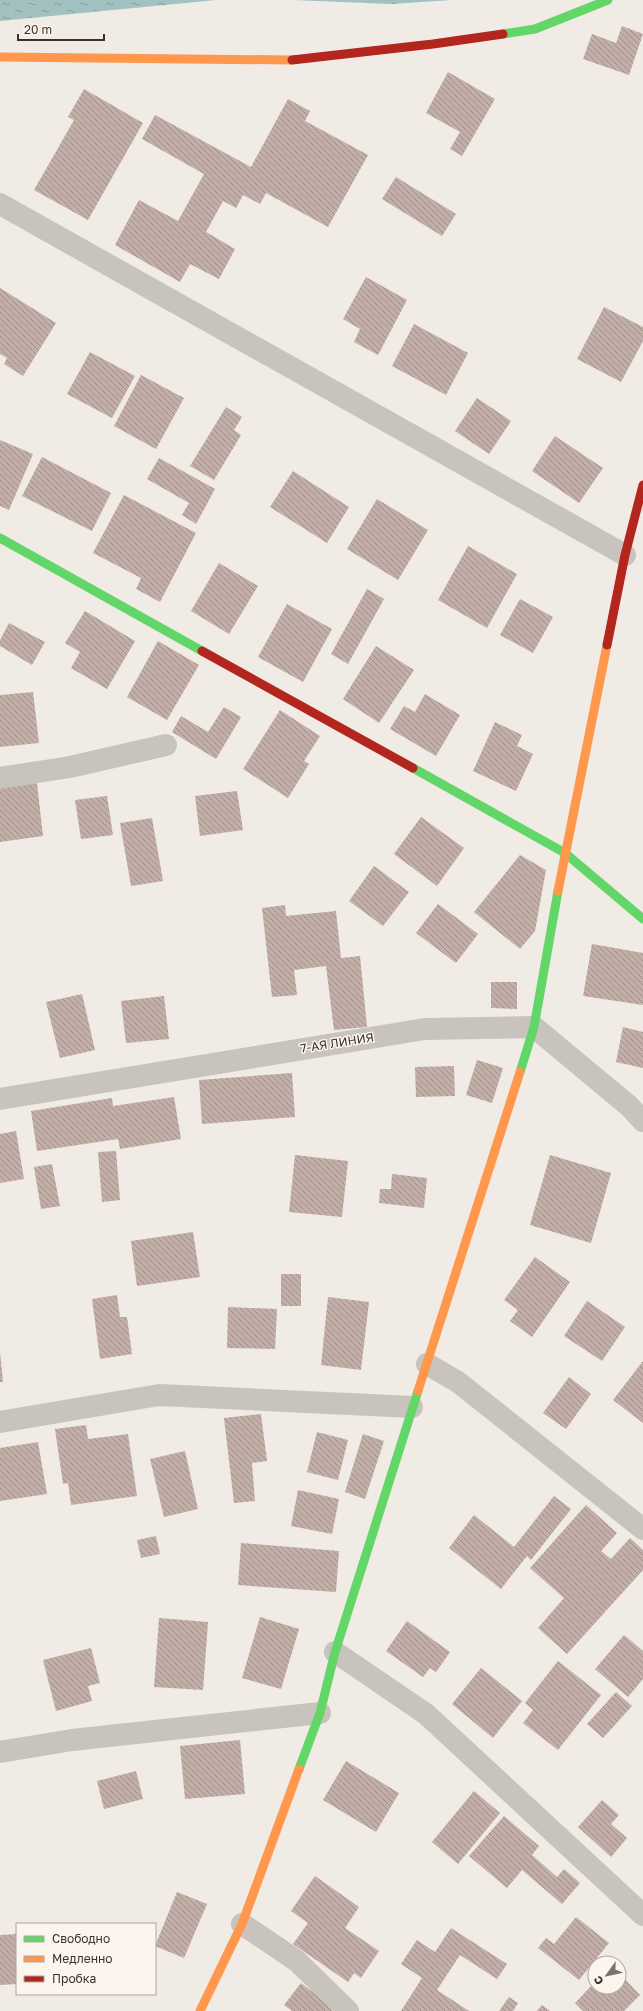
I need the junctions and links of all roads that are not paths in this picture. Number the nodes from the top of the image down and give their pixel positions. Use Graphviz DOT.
graph roads {
  1 [pos="608,0"];
  2 [pos="0,57"];
  3 [pos="0,204"];
  4 [pos="643,485"];
  5 [pos="0,538"];
  6 [pos="625,555"];
  7 [pos="166,745"];
  8 [pos="0,778"];
  9 [pos="565,853"];
  10 [pos="643,920"];
  11 [pos="534,1027"];
  12 [pos="0,1099"];
  13 [pos="643,1121"];
  14 [pos="427,1364"];
  15 [pos="412,1406"];
  16 [pos="0,1422"];
  17 [pos="643,1529"];
  18 [pos="335,1652"];
  19 [pos="320,1713"];
  20 [pos="0,1752"];
  21 [pos="643,1916"];
  22 [pos="242,1924"];
  23 [pos="200,2011"];
  24 [pos="348,2011"];
  1 -- 2 [label="street"];
  3 -- 6 [label="street"];
  4 -- 6 [label="street"];
  5 -- 9 [label="street"];
  6 -- 9 [label="street"];
  7 -- 8 [label="street"];
  9 -- 10 [label="street"];
  9 -- 11 [label="street"];
  11 -- 12 [label="street, 7-АЯ ЛИНИЯ"];
  11 -- 13 [label="street"];
  11 -- 14 [label="street"];
  14 -- 15 [label="street"];
  14 -- 17 [label="street"];
  15 -- 16 [label="street"];
  15 -- 18 [label="street"];
  18 -- 19 [label="street"];
  18 -- 21 [label="street"];
  19 -- 20 [label="street"];
  19 -- 22 [label="street"];
  22 -- 23 [label="street"];
  22 -- 24 [label="street"];
}
